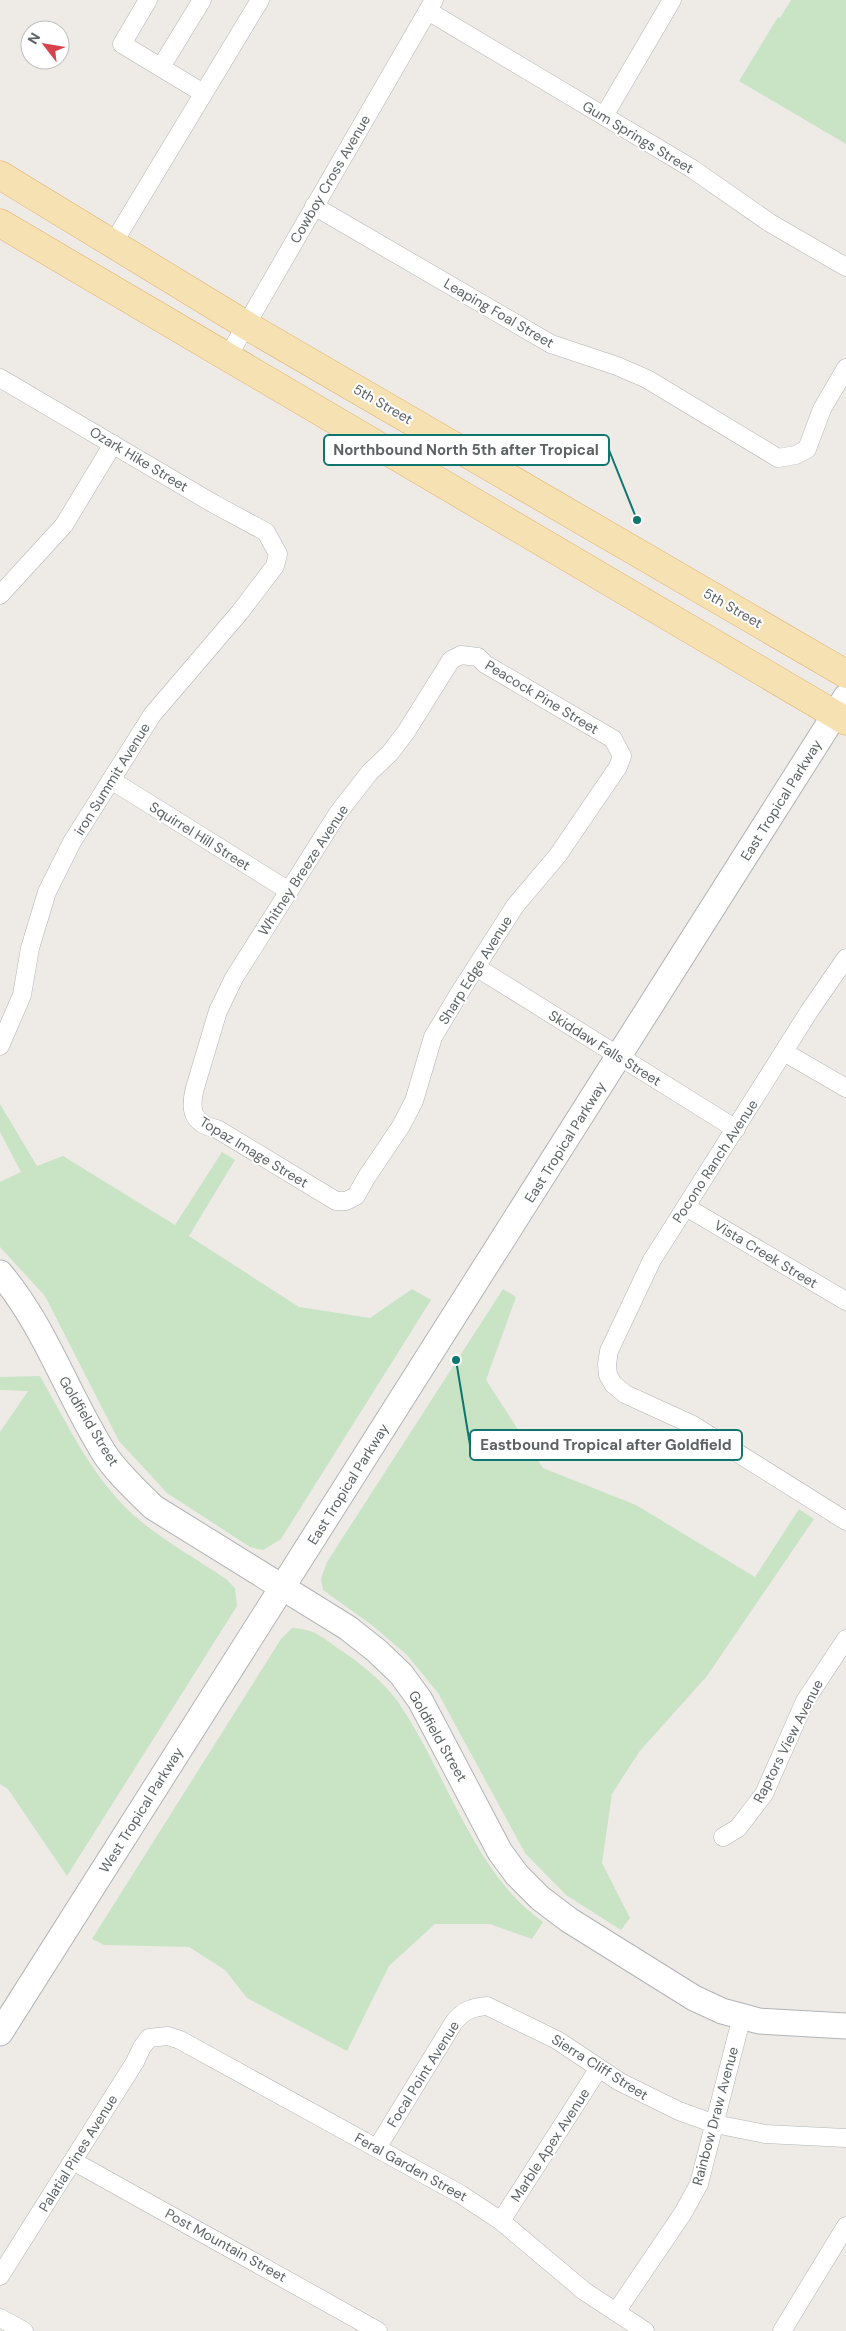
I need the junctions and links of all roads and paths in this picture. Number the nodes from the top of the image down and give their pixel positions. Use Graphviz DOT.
graph roads {
  1 [pos="148,0"];
  2 [pos="202,0"];
  3 [pos="672,0"];
  4 [pos="252,3"];
  5 [pos="431,6"];
  6 [pos="161,67"];
  7 [pos="203,93"];
  8 [pos="604,116"];
  9 [pos="0,175"];
  10 [pos="314,206"];
  11 [pos="0,223"];
  12 [pos="112,245"];
  13 [pos="846,267"];
  14 [pos="246,325"];
  15 [pos="227,358"];
  16 [pos="846,368"];
  17 [pos="0,378"];
  18 [pos="113,444"];
  19 [pos="273,544"];
  20 [pos="0,595"];
  21 [pos="461,655"];
  22 [pos="846,674"];
  23 [pos="842,711"];
  24 [pos="618,748"];
  25 [pos="111,780"];
  26 [pos="289,891"];
  27 [pos="846,958"];
  28 [pos="476,967"];
  29 [pos="0,1046"];
  30 [pos="784,1052"];
  31 [pos="618,1057"];
  32 [pos="846,1088"];
  33 [pos="193,1111"];
  34 [pos="736,1129"];
  35 [pos="346,1201"];
  36 [pos="686,1207"];
  37 [pos="0,1273"];
  38 [pos="846,1301"];
  39 [pos="846,1521"];
  40 [pos="283,1587"];
  41 [pos="846,1640"];
  42 [pos="723,1837"];
  43 [pos="476,2007"];
  44 [pos="742,2016"];
  45 [pos="846,2026"];
  46 [pos="0,2033"];
  47 [pos="158,2036"];
  48 [pos="599,2068"];
  49 [pos="715,2124"];
  50 [pos="846,2138"];
  51 [pos="377,2148"];
  52 [pos="73,2161"];
  53 [pos="501,2221"];
  54 [pos="846,2226"];
  55 [pos="0,2276"];
  56 [pos="616,2312"];
  57 [pos="0,2318"];
  58 [pos="24,2331"];
  59 [pos="378,2331"];
  60 [pos="645,2331"];
  61 [pos="782,2331"];
  1 -- 6 [label="street"];
  2 -- 6 [label="street"];
  3 -- 8 [label="street"];
  4 -- 7 [label="street"];
  5 -- 8 [label="street, Gum Springs Street"];
  5 -- 10 [label="street, Cowboy Cross Avenue"];
  6 -- 7 [label="street"];
  7 -- 12 [label="street"];
  8 -- 13 [label="street, Gum Springs Street"];
  9 -- 12 [label="main road, 5th Street"];
  10 -- 14 [label="street, Cowboy Cross Avenue"];
  10 -- 16 [label="street, Leaping Foal Street"];
  11 -- 15 [label="main road"];
  12 -- 14 [label="main road, 5th Street"];
  14 -- 15 [label="street, Cowboy Cross Avenue"];
  14 -- 22 [label="main road, 5th Street"];
  15 -- 23 [label="main road"];
  17 -- 18 [label="street, Ozark Hike Street"];
  18 -- 19 [label="street, Ozark Hike Street"];
  18 -- 20 [label="street"];
  19 -- 25 [label="street, iron Summit Avenue"];
  21 -- 24 [label="street, Peacock Pine Street"];
  21 -- 26 [label="street, Whitney Breeze Avenue"];
  23 -- 31 [label="main road, East Tropical Parkway"];
  24 -- 28 [label="street, Sharp Edge Avenue"];
  25 -- 26 [label="street, Squirrel Hill Street"];
  25 -- 29 [label="street, iron Summit Avenue"];
  26 -- 33 [label="street, Whitney Breeze Avenue"];
  27 -- 30 [label="street, Pocono Ranch Avenue"];
  28 -- 31 [label="street, Skiddaw Falls Street"];
  28 -- 35 [label="street, Sharp Edge Avenue"];
  30 -- 32 [label="street"];
  30 -- 34 [label="street, Pocono Ranch Avenue"];
  31 -- 34 [label="street, Skiddaw Falls Street"];
  31 -- 40 [label="main road, East Tropical Parkway"];
  33 -- 35 [label="street, Topaz Image Street"];
  34 -- 36 [label="street, Pocono Ranch Avenue"];
  36 -- 38 [label="street, Vista Creek Street"];
  36 -- 39 [label="street, Pocono Ranch Avenue"];
  37 -- 40 [label="main road, Goldfield Street"];
  40 -- 44 [label="main road, Goldfield Street"];
  40 -- 46 [label="main road, West Tropical Parkway"];
  41 -- 42 [label="street, Raptors View Avenue"];
  43 -- 48 [label="street, Sierra Cliff Street"];
  43 -- 51 [label="street, Focal Point Avenue"];
  44 -- 45 [label="main road, Goldfield Street"];
  44 -- 49 [label="street, Rainbow Draw Avenue"];
  47 -- 51 [label="street, Feral Garden Street"];
  47 -- 52 [label="street, Palatial Pines Avenue"];
  48 -- 49 [label="street, Sierra Cliff Street"];
  48 -- 53 [label="street, Marble Apex Avenue"];
  49 -- 50 [label="street, Sierra Cliff Street"];
  49 -- 56 [label="street, Rainbow Draw Avenue"];
  51 -- 53 [label="street, Feral Garden Street"];
  52 -- 55 [label="street, Palatial Pines Avenue"];
  52 -- 59 [label="street, Post Mountain Street"];
  53 -- 56 [label="street, Feral Garden Street"];
  54 -- 61 [label="street"];
  56 -- 60 [label="street, Feral Garden Street"];
  57 -- 58 [label="street"];
}
